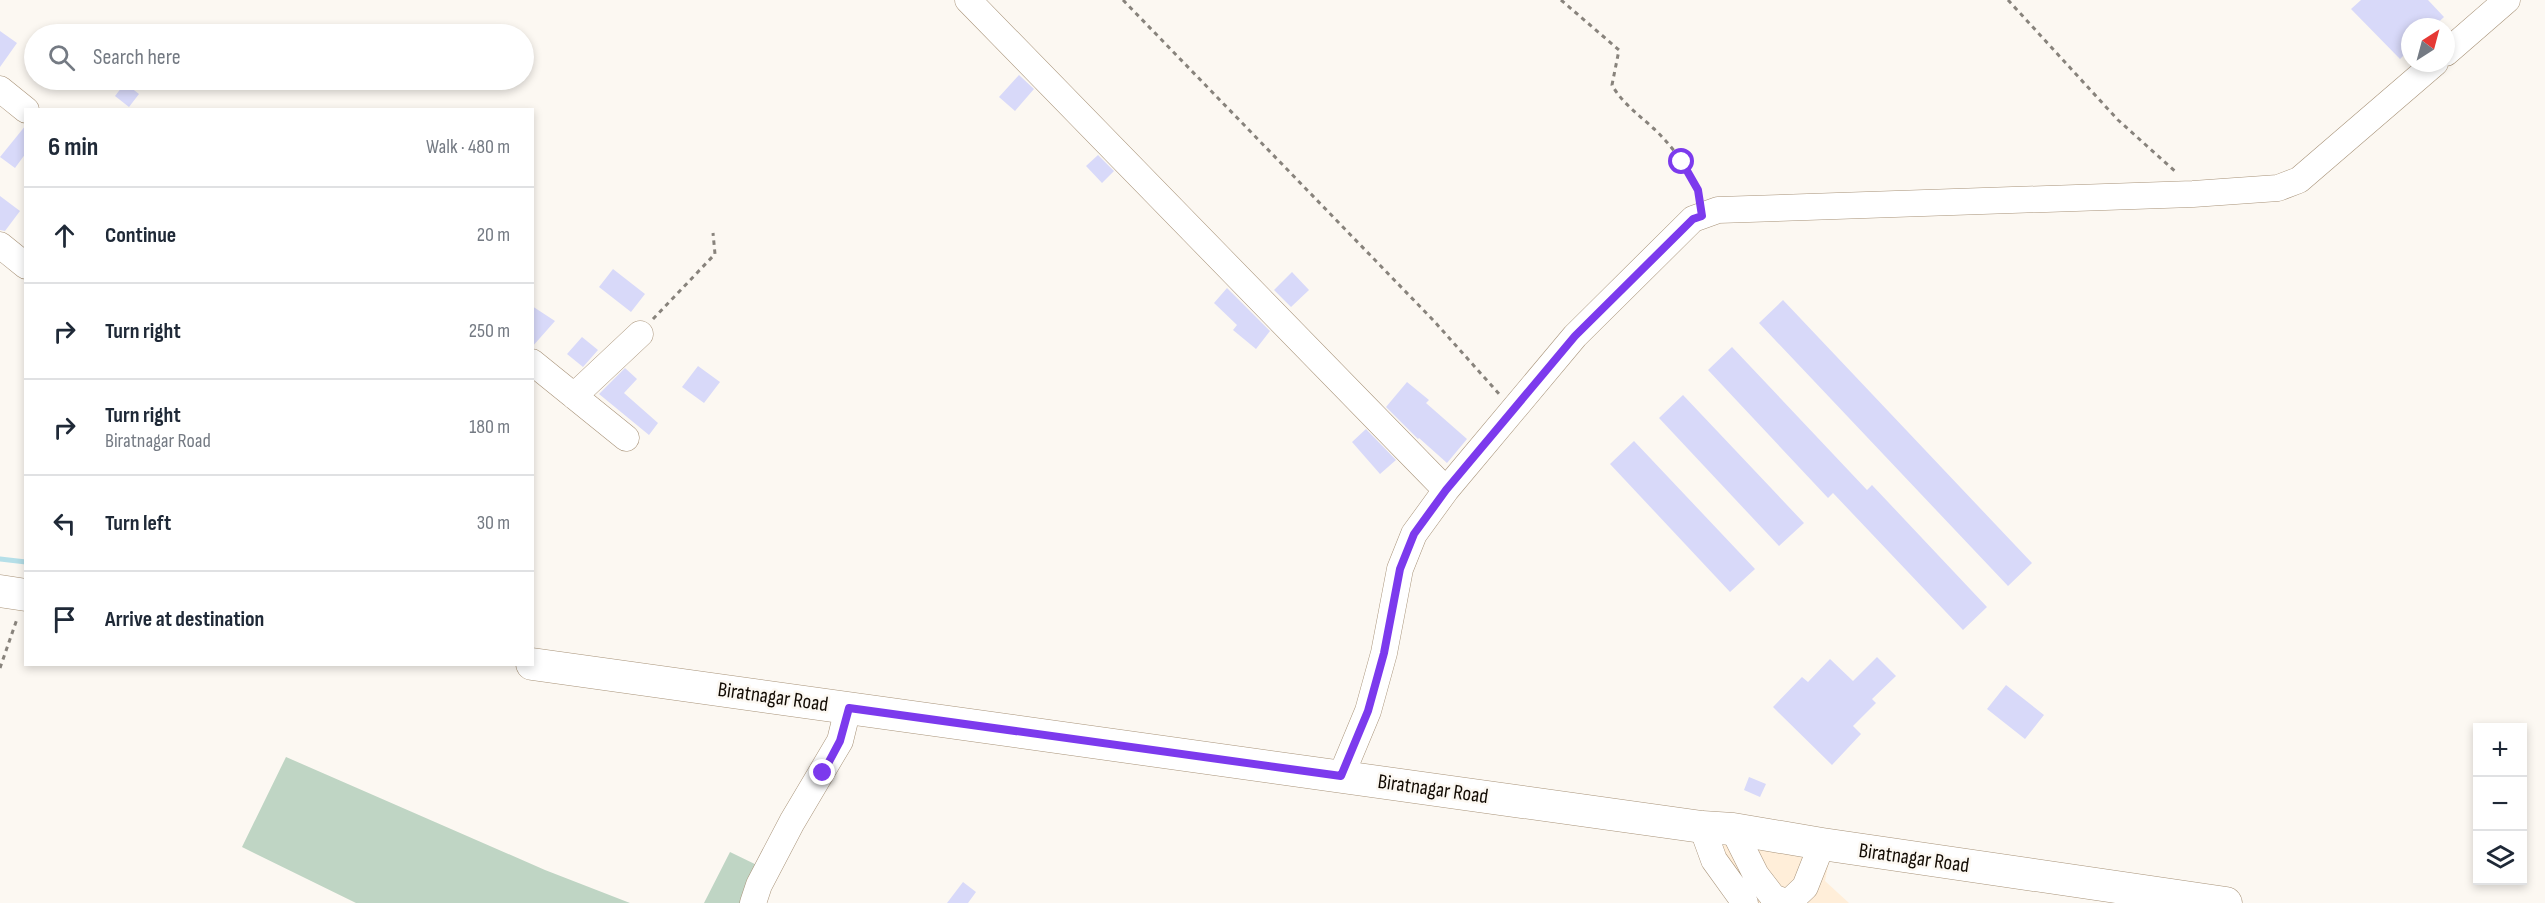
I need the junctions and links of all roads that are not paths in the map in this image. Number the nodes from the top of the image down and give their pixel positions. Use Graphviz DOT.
graph roads {
  1 [pos="968,0"];
  2 [pos="2507,0"];
  3 [pos="2455,45"];
  4 [pos="2425,72"];
  5 [pos="0,89"];
  6 [pos="24,108"];
  7 [pos="0,246"];
  8 [pos="24,264"];
  9 [pos="640,334"];
  10 [pos="534,364"];
  11 [pos="574,396"];
  12 [pos="626,438"];
  13 [pos="1446,490"];
  14 [pos="0,591"];
  15 [pos="24,595"];
  16 [pos="534,664"];
  17 [pos="849,708"];
  18 [pos="1341,776"];
  19 [pos="1701,827"];
  20 [pos="1733,829"];
  21 [pos="1822,844"];
  22 [pos="2128,896"];
  23 [pos="753,903"];
  24 [pos="1745,903"];
  25 [pos="2226,903"];
  1 -- 13 [label="street"];
  2 -- 3 [label="street"];
  4 -- 13 [label="street"];
  5 -- 6 [label="street"];
  7 -- 8 [label="street"];
  9 -- 11 [label="street"];
  10 -- 11 [label="street"];
  11 -- 12 [label="street"];
  13 -- 18 [label="street"];
  14 -- 15 [label="main road"];
  16 -- 17 [label="main road, Biratnagar Road"];
  17 -- 18 [label="main road, Biratnagar Road"];
  17 -- 23 [label="street"];
  18 -- 19 [label="main road, Biratnagar Road"];
  19 -- 20 [label="main road, Biratnagar Road"];
  19 -- 24 [label="street"];
  20 -- 21 [label="main road, Biratnagar Road"];
  20 -- 21 [label="street"];
  21 -- 22 [label="main road, Biratnagar Road"];
  22 -- 25 [label="main road, Biratnagar Road"];
}
